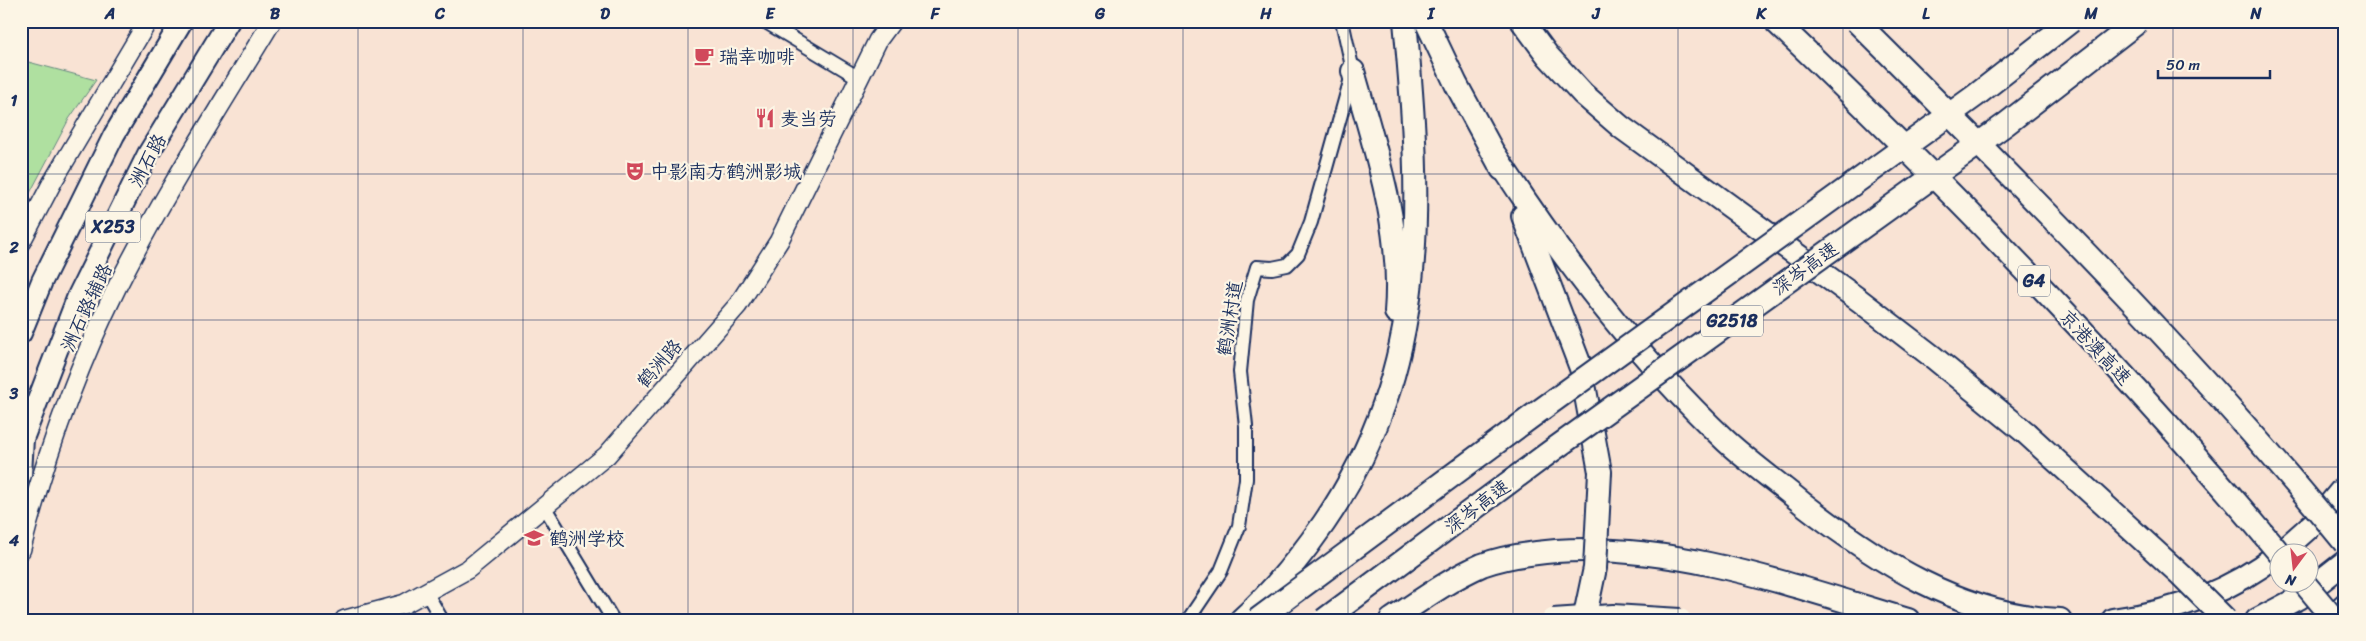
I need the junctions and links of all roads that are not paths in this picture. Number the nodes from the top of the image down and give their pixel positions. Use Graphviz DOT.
graph roads {
  1 [pos="148,21"];
  2 [pos="182,21"];
  3 [pos="229,21"];
  4 [pos="272,21"];
  5 [pos="764,21"];
  6 [pos="892,21"];
  7 [pos="1342,21"];
  8 [pos="1405,21"];
  9 [pos="1426,21"];
  10 [pos="1522,21"];
  11 [pos="1775,21"];
  12 [pos="1856,21"];
  13 [pos="2071,21"];
  14 [pos="2139,21"];
  15 [pos="1353,71"];
  16 [pos="859,78"];
  17 [pos="1496,156"];
  18 [pos="21,242"];
  19 [pos="21,334"];
  20 [pos="1386,399"];
  21 [pos="22,441"];
  22 [pos="21,475"];
  23 [pos="2345,486"];
  24 [pos="544,506"];
  25 [pos="2345,543"];
  26 [pos="2271,544"];
  27 [pos="2290,544"];
  28 [pos="21,550"];
  29 [pos="2268,562"];
  30 [pos="2345,562"];
  31 [pos="426,592"];
  32 [pos="2313,594"];
  33 [pos="2345,598"];
  34 [pos="344,620"];
  35 [pos="442,620"];
  36 [pos="614,620"];
  37 [pos="1188,620"];
  38 [pos="1241,620"];
  39 [pos="1257,620"];
  40 [pos="1324,620"];
  41 [pos="1391,620"];
  42 [pos="1553,620"];
  43 [pos="1584,620"];
  44 [pos="1680,620"];
  45 [pos="1908,620"];
  46 [pos="2060,620"];
  47 [pos="2114,620"];
  48 [pos="2226,620"];
  49 [pos="2257,620"];
  50 [pos="2321,620"];
  51 [pos="2335,620"];
  1 -- 18 [label="main road"];
  2 -- 19 [label="main road, X253"];
  3 -- 21 [label="main road, 洲石路 / X253"];
  4 -- 28 [label="main road, 洲石路辅路"];
  5 -- 16 [label="street"];
  6 -- 16 [label="main road, 鹤洲路"];
  7 -- 15 [label="street, 鹤洲村道"];
  8 -- 20 [label="highway"];
  9 -- 17 [label="highway"];
  10 -- 48 [label="highway, bridge"];
  11 -- 26 [label="highway, 京港澳高速 / G4, bridge"];
  12 -- 25 [label="highway, bridge"];
  13 -- 39 [label="highway, 深岑高速 / G2518, bridge"];
  14 -- 40 [label="highway, 深岑高速 / G2518, bridge"];
  15 -- 20 [label="highway"];
  15 -- 37 [label="street, 鹤洲村道"];
  16 -- 24 [label="main road, 鹤洲路"];
  17 -- 43 [label="highway, bridge"];
  17 -- 46 [label="highway"];
  20 -- 38 [label="highway"];
  21 -- 22 [label="main road, 洲石路"];
  23 -- 27 [label="highway"];
  24 -- 31 [label="main road, 鹤洲路"];
  24 -- 36 [label="street"];
  29 -- 47 [label="highway"];
  30 -- 49 [label="highway"];
  31 -- 34 [label="main road, 鹤洲路"];
  31 -- 35 [label="street"];
  32 -- 51 [label="highway, bridge"];
  33 -- 50 [label="street"];
  41 -- 45 [label="highway"];
  42 -- 44 [label="highway, bridge"];
}
